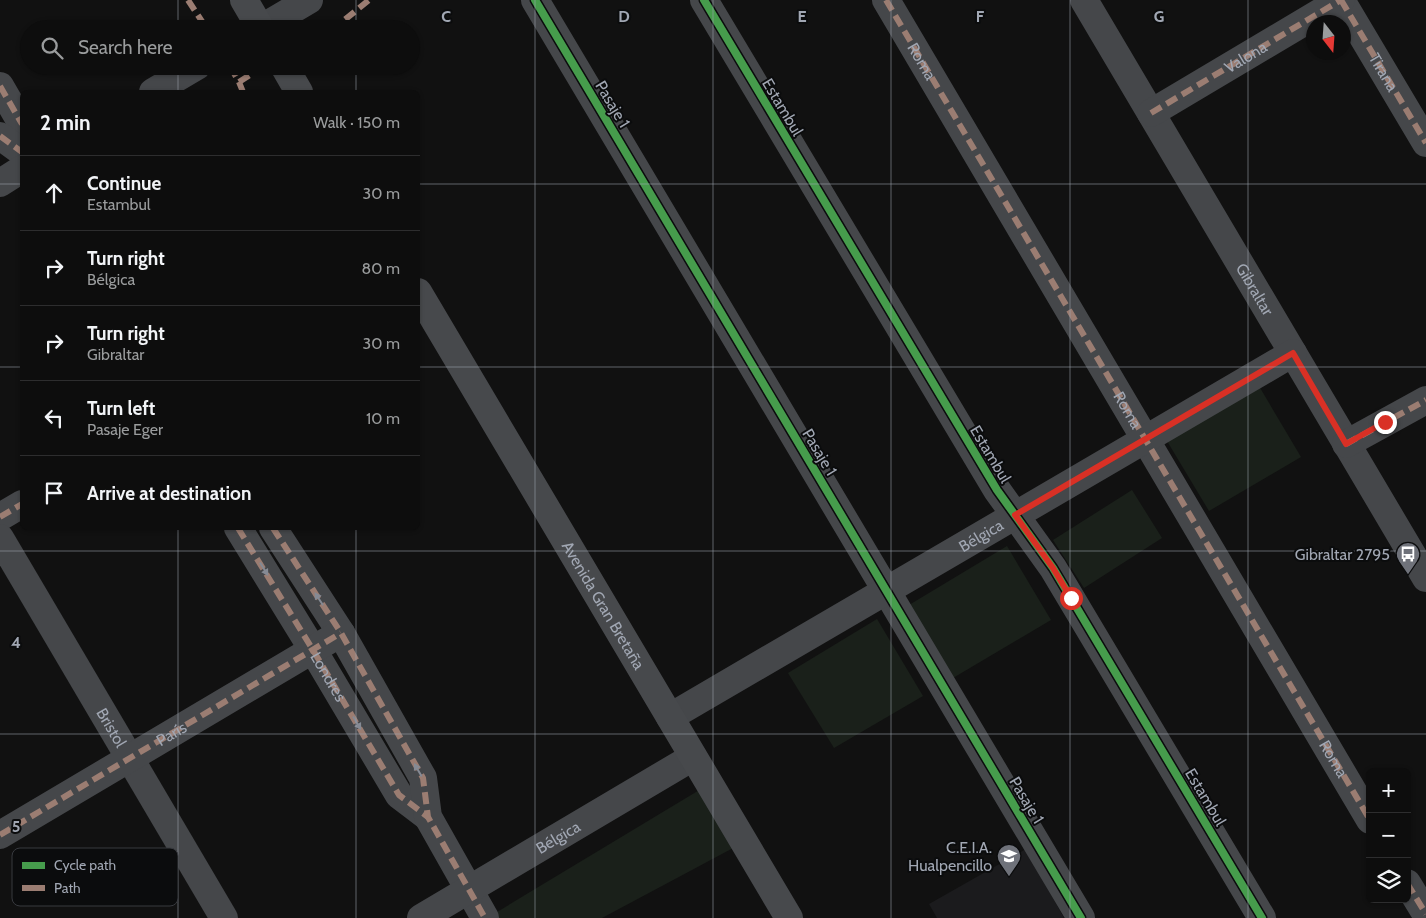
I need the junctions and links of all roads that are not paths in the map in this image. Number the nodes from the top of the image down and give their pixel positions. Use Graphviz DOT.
graph roads {
  1 [pos="244,0"];
  2 [pos="309,0"];
  3 [pos="535,0"];
  4 [pos="704,0"];
  5 [pos="886,0"];
  6 [pos="1084,0"];
  7 [pos="1341,0"];
  8 [pos="256,20"];
  9 [pos="276,20"];
  10 [pos="182,75"];
  11 [pos="289,75"];
  12 [pos="0,86"];
  13 [pos="156,90"];
  14 [pos="298,90"];
  15 [pos="1151,113"];
  16 [pos="20,121"];
  17 [pos="0,136"];
  18 [pos="1426,143"];
  19 [pos="20,151"];
  20 [pos="20,170"];
  21 [pos="0,182"];
  22 [pos="420,295"];
  23 [pos="1293,353"];
  24 [pos="1426,400"];
  25 [pos="1145,439"];
  26 [pos="1346,444"];
  27 [pos="20,505"];
  28 [pos="1015,515"];
  29 [pos="0,517"];
  30 [pos="239,530"];
  31 [pos="274,530"];
  32 [pos="0,538"];
  33 [pos="1426,578"];
  34 [pos="886,590"];
  35 [pos="341,633"];
  36 [pos="313,650"];
  37 [pos="670,717"];
  38 [pos="694,757"];
  39 [pos="130,758"];
  40 [pos="1366,813"];
  41 [pos="428,817"];
  42 [pos="0,835"];
  43 [pos="469,890"];
  44 [pos="1411,890"];
  45 [pos="1426,914"];
  46 [pos="224,918"];
  47 [pos="421,918"];
  48 [pos="485,918"];
  49 [pos="789,918"];
  50 [pos="1081,918"];
  51 [pos="1262,918"];
  1 -- 8 [label="main road"];
  2 -- 9 [label="street"];
  3 -- 34 [label="street, Pasaje 1"];
  4 -- 28 [label="street, Estambul"];
  5 -- 25 [label="street, Roma"];
  6 -- 15 [label="street, Gibraltar"];
  7 -- 15 [label="street, Valona"];
  7 -- 18 [label="street, Tirana"];
  10 -- 13 [label="street"];
  11 -- 14 [label="main road"];
  12 -- 16 [label="street"];
  15 -- 23 [label="street, Gibraltar"];
  17 -- 19 [label="street"];
  20 -- 21 [label="street"];
  22 -- 37 [label="main road, Avenida Gran Bretaña"];
  23 -- 25 [label="street, Bélgica"];
  23 -- 26 [label="street, Gibraltar"];
  24 -- 26 [label="street"];
  25 -- 28 [label="street, Bélgica"];
  25 -- 40 [label="street, Roma"];
  26 -- 33 [label="street, Gibraltar"];
  27 -- 29 [label="street"];
  28 -- 34 [label="street, Bélgica"];
  28 -- 51 [label="street, Estambul"];
  30 -- 36 [label="street, Londres, one-way"];
  35 -- 31 [label="street, Londres, one-way"];
  32 -- 39 [label="street, Bristol"];
  34 -- 37 [label="street, Bélgica"];
  34 -- 50 [label="street, Pasaje 1"];
  35 -- 36 [label="street, París"];
  41 -- 35 [label="street, Londres, one-way"];
  36 -- 39 [label="street, París"];
  36 -- 41 [label="street, Londres, one-way"];
  37 -- 38 [label="main road, Avenida Gran Bretaña"];
  38 -- 43 [label="street, Bélgica"];
  38 -- 49 [label="main road, Avenida Gran Bretaña"];
  39 -- 42 [label="street, París"];
  39 -- 46 [label="street, Bristol"];
  41 -- 43 [label="street, Londres"];
  43 -- 47 [label="street, Bélgica"];
  43 -- 48 [label="street, Londres"];
  44 -- 45 [label="street"];
}
